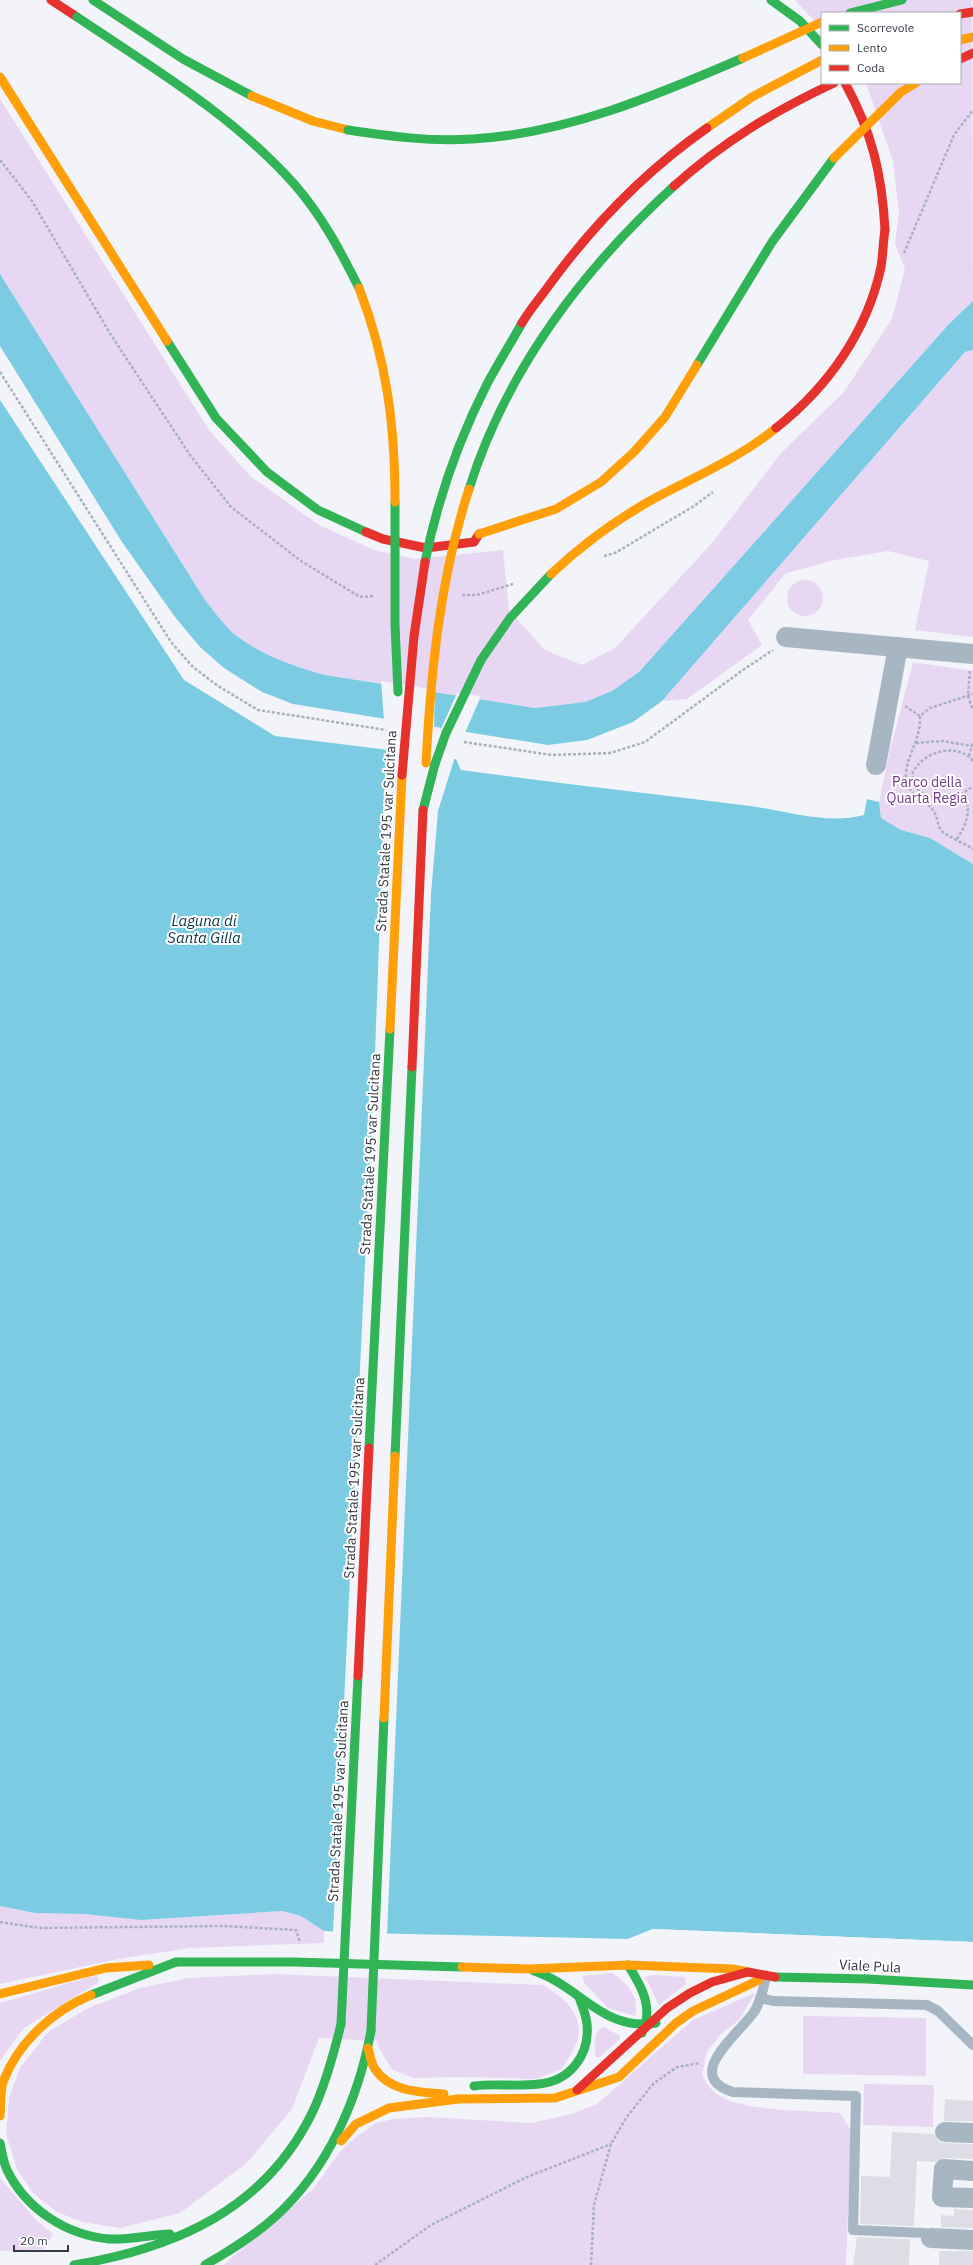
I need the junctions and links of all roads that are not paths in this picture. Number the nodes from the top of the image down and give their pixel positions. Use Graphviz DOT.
graph roads {
  1 [pos="51,0"];
  2 [pos="93,0"];
  3 [pos="771,0"];
  4 [pos="902,0"];
  5 [pos="854,12"];
  6 [pos="973,12"];
  7 [pos="961,14"];
  8 [pos="821,22"];
  9 [pos="973,37"];
  10 [pos="961,40"];
  11 [pos="821,44"];
  12 [pos="973,53"];
  13 [pos="961,59"];
  14 [pos="821,60"];
  15 [pos="0,77"];
  16 [pos="832,84"];
  17 [pos="846,84"];
  18 [pos="914,84"];
  19 [pos="786,637"];
  20 [pos="898,647"];
  21 [pos="972,659"];
  22 [pos="404,739"];
  23 [pos="876,765"];
  24 [pos="423,810"];
  25 [pos="176,1962"];
  26 [pos="628,1965"];
  27 [pos="529,1969"];
  28 [pos="748,1972"];
  29 [pos="766,1977"];
  30 [pos="973,1985"];
  31 [pos="0,1994"];
  32 [pos="727,1995"];
  33 [pos="579,1997"];
  34 [pos="760,1998"];
  35 [pos="647,2026"];
  36 [pos="973,2046"];
  37 [pos="368,2048"];
  38 [pos="603,2082"];
  39 [pos="463,2088"];
  40 [pos="450,2090"];
  41 [pos="577,2090"];
  42 [pos="437,2092"];
  43 [pos="458,2099"];
  44 [pos="0,2116"];
  45 [pos="945,2132"];
  46 [pos="973,2133"];
  47 [pos="0,2143"];
  48 [pos="973,2171"];
  49 [pos="306,2184"];
  50 [pos="973,2198"];
  51 [pos="187,2235"];
  52 [pos="931,2238"];
  53 [pos="973,2240"];
  54 [pos="74,2265"];
  55 [pos="205,2265"];
  1 -- 22 [label="main road, bridge"];
  2 -- 8 [label="main road, bridge"];
  3 -- 11 [label="main road"];
  4 -- 5 [label="main road"];
  6 -- 7 [label="main road"];
  9 -- 10 [label="main road"];
  12 -- 13 [label="main road"];
  14 -- 22 [label="main road, Strada Statale 195 var Sulcitana, bridge"];
  15 -- 18 [label="main road, bridge"];
  16 -- 24 [label="main road, bridge"];
  17 -- 24 [label="main road, bridge"];
  19 -- 20 [label="street"];
  20 -- 21 [label="street"];
  20 -- 23 [label="street"];
  22 -- 51 [label="main road, Strada Statale 195 var Sulcitana, bridge"];
  24 -- 37 [label="main road, bridge"];
  25 -- 27 [label="main road"];
  25 -- 31 [label="main road"];
  25 -- 44 [label="main road"];
  26 -- 27 [label="main road"];
  26 -- 28 [label="main road"];
  26 -- 35 [label="main road"];
  27 -- 33 [label="main road"];
  28 -- 29 [label="main road"];
  28 -- 35 [label="main road"];
  29 -- 30 [label="main road, Viale Pula"];
  29 -- 32 [label="main road"];
  29 -- 34 [label="lane"];
  32 -- 35 [label="main road"];
  32 -- 38 [label="main road"];
  33 -- 35 [label="main road"];
  33 -- 39 [label="main road"];
  34 -- 36 [label="lane"];
  34 -- 52 [label="lane"];
  35 -- 38 [label="main road"];
  35 -- 41 [label="main road"];
  37 -- 42 [label="main road"];
  37 -- 49 [label="main road"];
  38 -- 41 [label="main road"];
  40 -- 42 [label="main road"];
  41 -- 43 [label="main road"];
  42 -- 43 [label="main road"];
  43 -- 49 [label="main road"];
  45 -- 46 [label="street"];
  47 -- 51 [label="main road"];
  48 -- 50 [label="street"];
  49 -- 55 [label="main road"];
  51 -- 54 [label="main road, Strada Statale 195 var Sulcitana"];
  52 -- 53 [label="street"];
}
